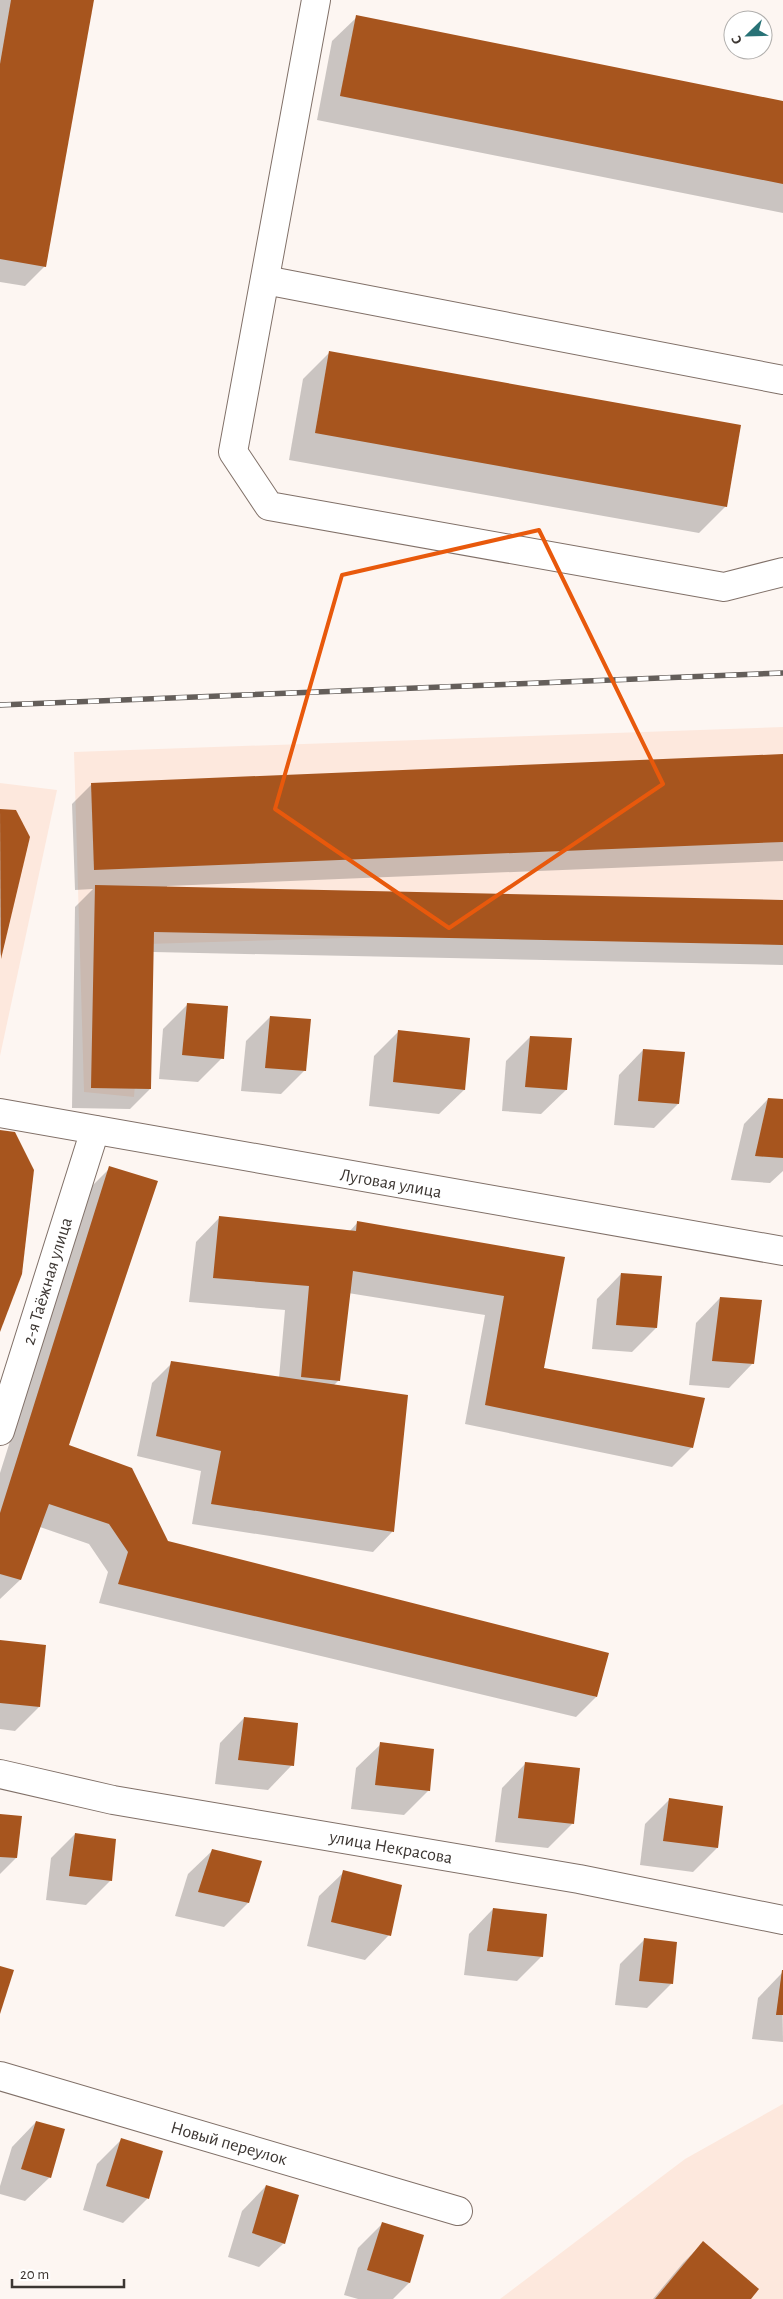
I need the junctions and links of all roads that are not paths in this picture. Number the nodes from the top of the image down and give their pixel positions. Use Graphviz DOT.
graph roads {
  1 [pos="316,0"];
  2 [pos="266,280"];
  3 [pos="783,380"];
  4 [pos="783,572"];
  5 [pos="0,1113"];
  6 [pos="95,1130"];
  7 [pos="783,1252"];
  8 [pos="0,1431"];
  9 [pos="0,1774"];
  10 [pos="783,1920"];
  11 [pos="0,2076"];
  12 [pos="458,2211"];
  1 -- 2 [label="street"];
  2 -- 3 [label="street"];
  2 -- 4 [label="street"];
  5 -- 6 [label="street, Луговая улица"];
  6 -- 7 [label="street, Луговая улица"];
  6 -- 8 [label="street, 2-я Таёжная улица"];
  9 -- 10 [label="street, улица Некрасова"];
  11 -- 12 [label="street, Новый переулок"];
}
